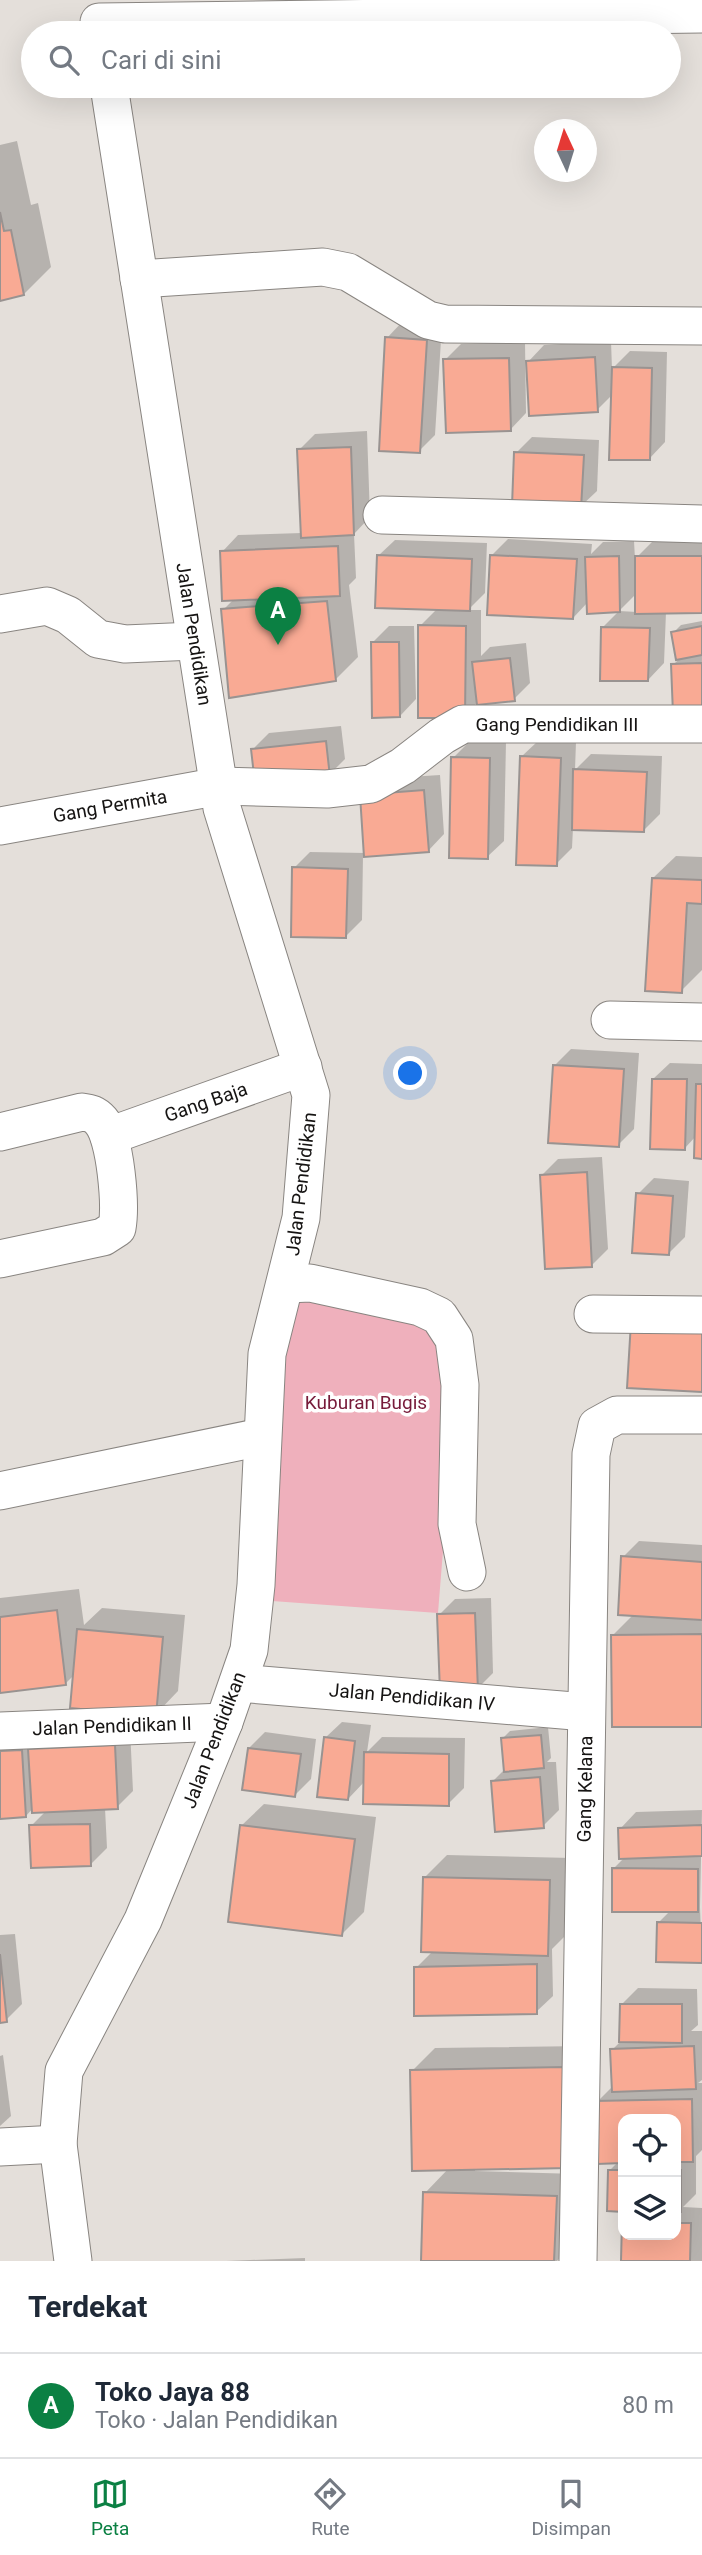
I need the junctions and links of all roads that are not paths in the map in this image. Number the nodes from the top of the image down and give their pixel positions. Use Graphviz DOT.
graph roads {
  1 [pos="455,8"];
  2 [pos="702,14"];
  3 [pos="98,19"];
  4 [pos="111,98"];
  5 [pos="139,279"];
  6 [pos="702,326"];
  7 [pos="382,515"];
  8 [pos="702,524"];
  9 [pos="0,614"];
  10 [pos="194,641"];
  11 [pos="702,724"];
  12 [pos="220,786"];
  13 [pos="0,826"];
  14 [pos="610,1020"];
  15 [pos="702,1022"];
  16 [pos="303,1067"];
  17 [pos="0,1132"];
  18 [pos="109,1136"];
  19 [pos="0,1259"];
  20 [pos="287,1284"];
  21 [pos="593,1314"];
  22 [pos="702,1315"];
  23 [pos="702,1415"];
  24 [pos="261,1437"];
  25 [pos="0,1491"];
  26 [pos="467,1572"];
  27 [pos="237,1683"];
  28 [pos="586,1712"];
  29 [pos="224,1721"];
  30 [pos="0,1731"];
  31 [pos="58,2144"];
  32 [pos="0,2147"];
  33 [pos="73,2261"];
  34 [pos="578,2261"];
  1 -- 2 [label="street"];
  1 -- 3 [label="street"];
  4 -- 5 [label="street, Jalan Pendidikan"];
  5 -- 6 [label="street"];
  5 -- 10 [label="street, Jalan Pendidikan"];
  7 -- 8 [label="street"];
  9 -- 10 [label="street"];
  10 -- 12 [label="street, Jalan Pendidikan"];
  11 -- 12 [label="street, Gang Pendidikan III"];
  12 -- 13 [label="street, Gang Permita"];
  12 -- 16 [label="street, Jalan Pendidikan"];
  14 -- 15 [label="street"];
  16 -- 18 [label="street, Gang Baja"];
  16 -- 20 [label="street, Jalan Pendidikan"];
  17 -- 18 [label="street"];
  18 -- 19 [label="street"];
  20 -- 24 [label="street, Jalan Pendidikan"];
  20 -- 26 [label="street"];
  21 -- 22 [label="street"];
  23 -- 28 [label="street, Gang Kelana"];
  24 -- 25 [label="street"];
  24 -- 27 [label="street, Jalan Pendidikan"];
  27 -- 28 [label="street, Jalan Pendidikan IV"];
  27 -- 29 [label="street, Jalan Pendidikan"];
  28 -- 34 [label="street, Gang Kelana"];
  29 -- 30 [label="street, Jalan Pendidikan II"];
  29 -- 31 [label="street, Jalan Pendidikan"];
  31 -- 32 [label="street"];
  31 -- 33 [label="street, Jalan Pendidikan"];
}
